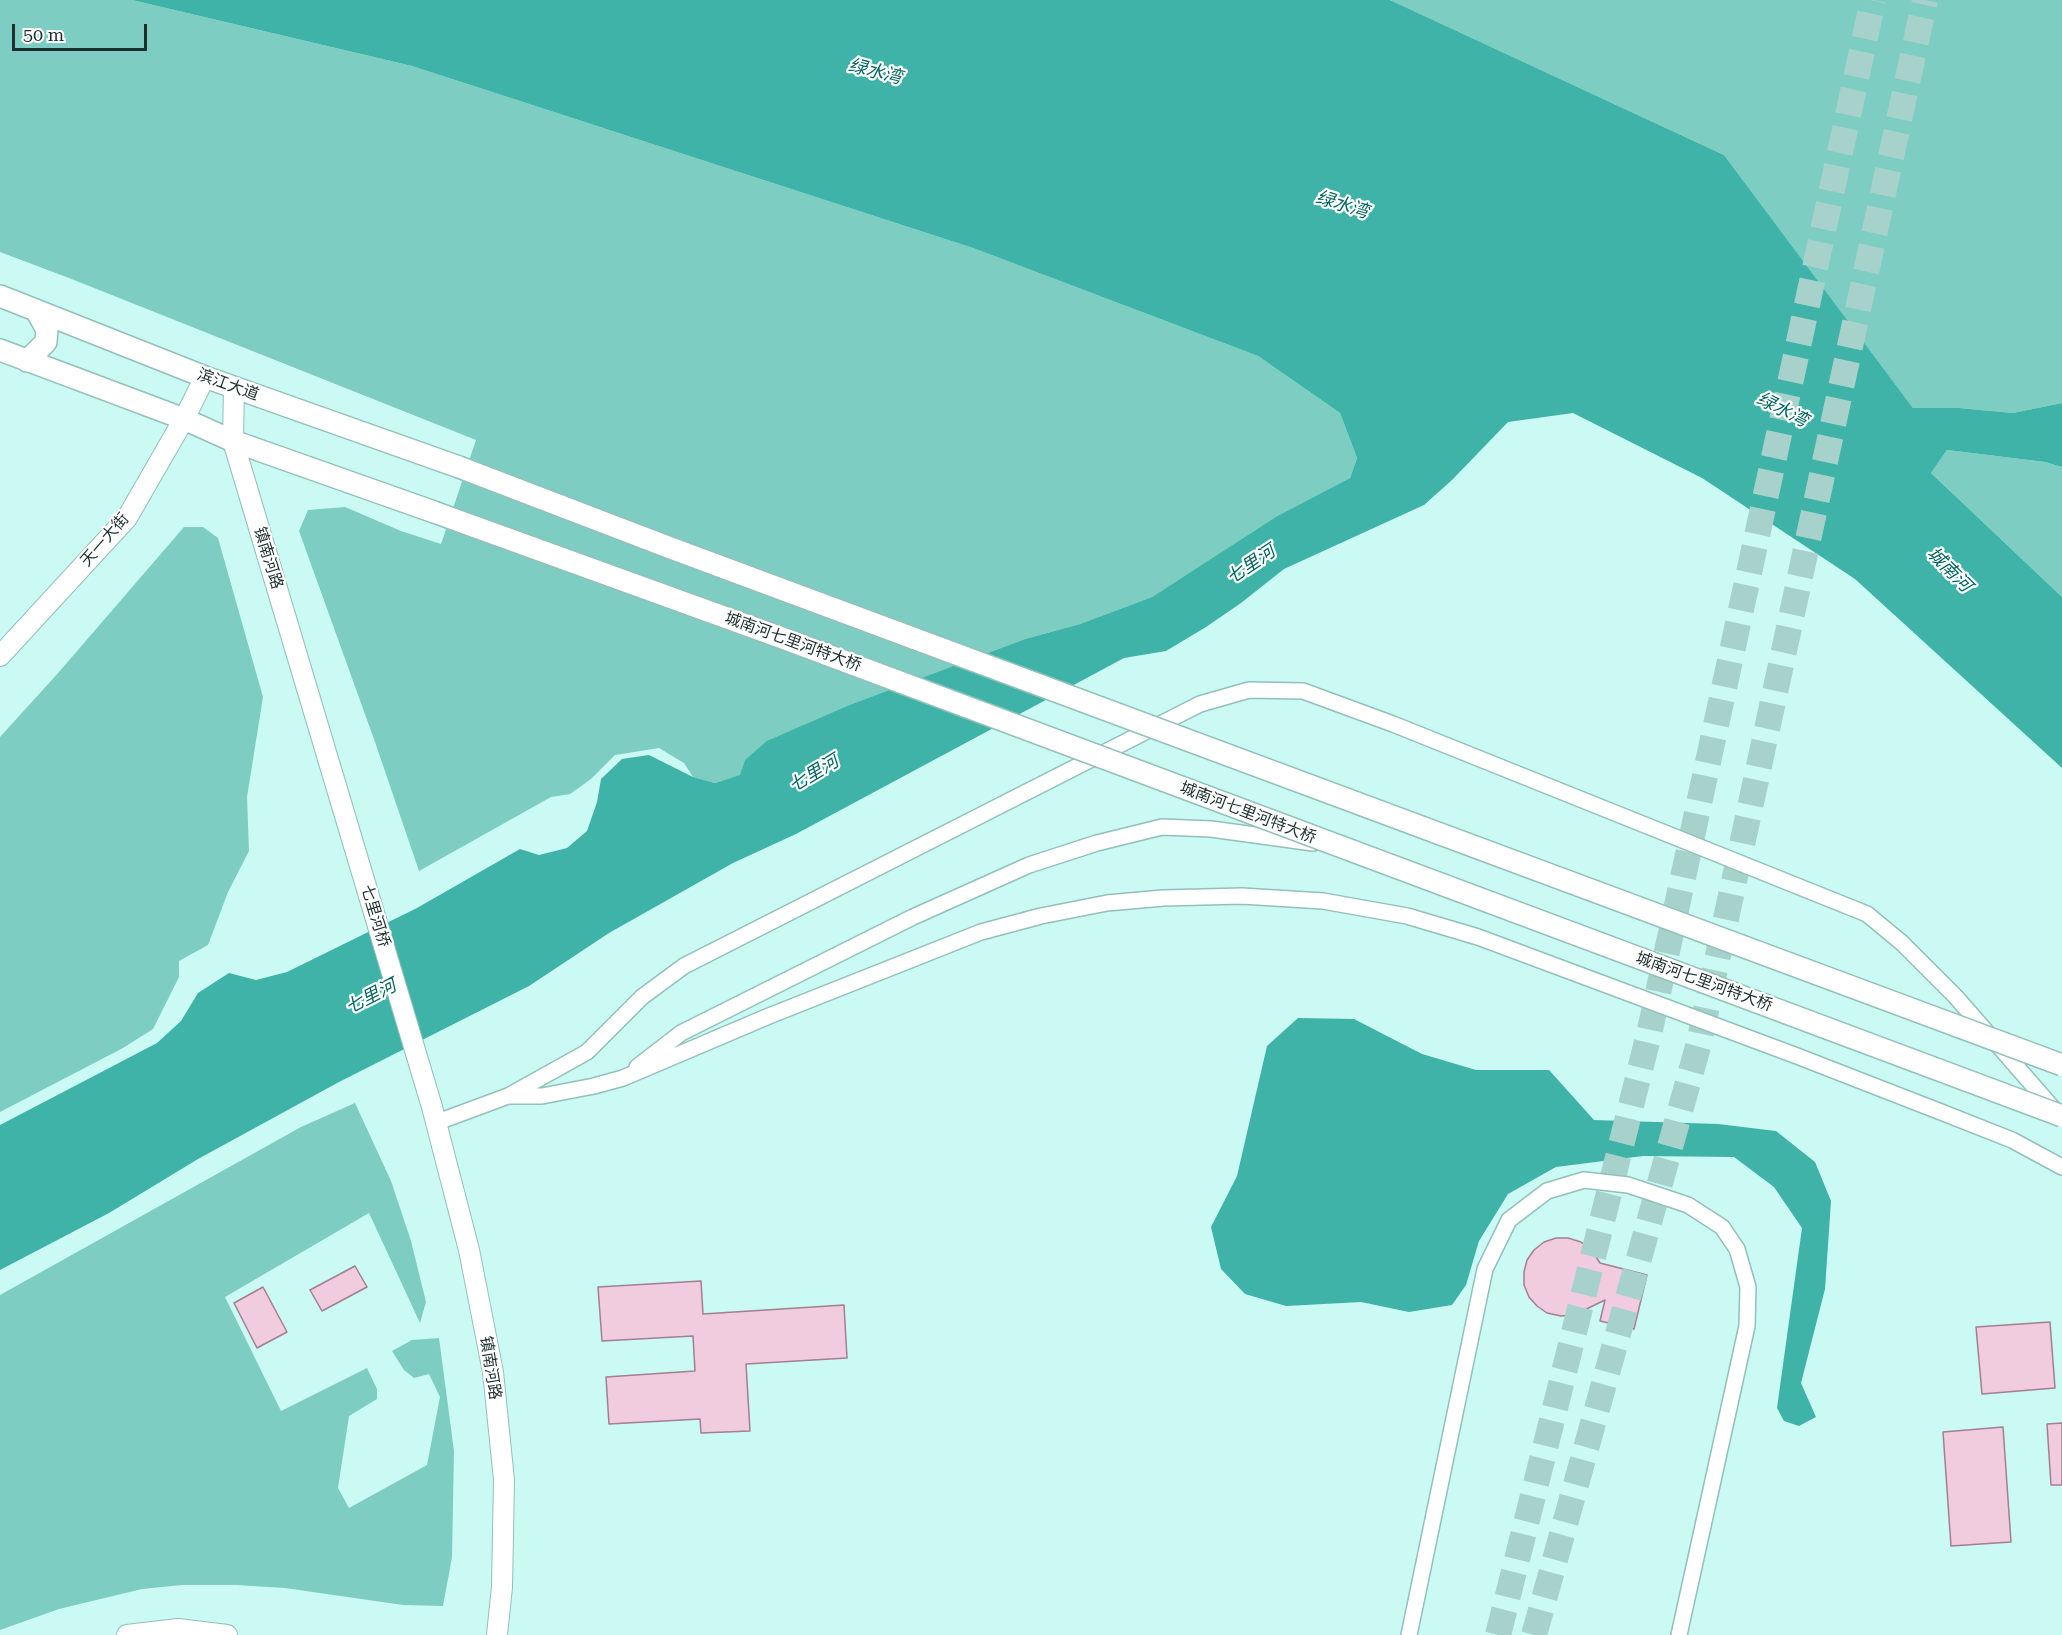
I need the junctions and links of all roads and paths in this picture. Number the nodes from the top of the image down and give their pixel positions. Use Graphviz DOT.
graph roads {
  1 [pos="0,296"];
  2 [pos="36,310"];
  3 [pos="0,350"];
  4 [pos="27,361"];
  5 [pos="205,377"];
  6 [pos="234,387"];
  7 [pos="183,419"];
  8 [pos="233,441"];
  9 [pos="0,656"];
  10 [pos="318,726"];
  11 [pos="1337,846"];
  12 [pos="2062,1065"];
  13 [pos="623,1078"];
  14 [pos="508,1096"];
  15 [pos="434,1115"];
  16 [pos="2062,1117"];
  17 [pos="2062,1167"];
  18 [pos="127,1635"];
  19 [pos="226,1635"];
  20 [pos="497,1635"];
  21 [pos="1409,1635"];
  22 [pos="1678,1635"];
  1 -- 2 [label="main road, 滨江大道"];
  2 -- 4 [label="main road"];
  2 -- 5 [label="main road, 滨江大道"];
  3 -- 4 [label="main road"];
  4 -- 7 [label="main road"];
  5 -- 6 [label="main road, 滨江大道"];
  5 -- 7 [label="street, 天一大街"];
  6 -- 8 [label="street, 镇南河路"];
  6 -- 12 [label="main road, 滨江大道, bridge"];
  7 -- 8 [label="main road"];
  7 -- 9 [label="street, 天一大街"];
  8 -- 10 [label="street, 镇南河路"];
  8 -- 11 [label="main road, 城南河七里河特大桥, bridge"];
  10 -- 15 [label="street, 七里河桥"];
  11 -- 13 [label="street, bridge"];
  11 -- 16 [label="main road, 城南河七里河特大桥, bridge"];
  13 -- 14 [label="street"];
  13 -- 17 [label="street"];
  14 -- 15 [label="street"];
  14 -- 16 [label="street"];
  15 -- 20 [label="street, 镇南河路"];
  18 -- 19 [label="street"];
  21 -- 22 [label="street"];
}
